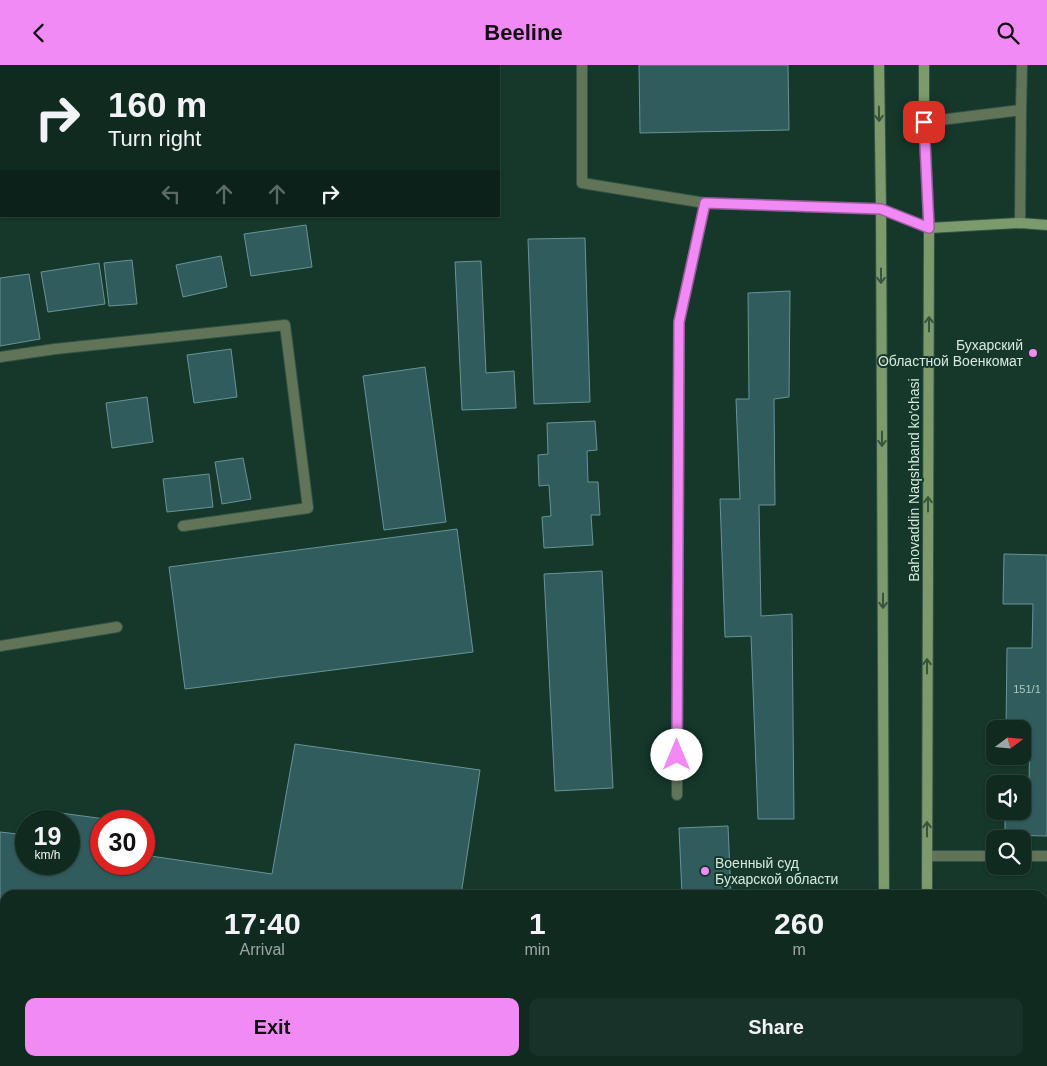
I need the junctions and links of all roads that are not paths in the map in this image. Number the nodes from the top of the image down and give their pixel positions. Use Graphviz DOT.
graph roads {
  1 [pos="582,65"];
  2 [pos="879,65"];
  3 [pos="924,65"];
  4 [pos="1022,65"];
  5 [pos="1021,110"];
  6 [pos="924,122"];
  7 [pos="705,203"];
  8 [pos="881,209"];
  9 [pos="1020,223"];
  10 [pos="1047,225"];
  11 [pos="929,228"];
  12 [pos="0,357"];
  13 [pos="183,526"];
  14 [pos="118,627"];
  15 [pos="0,646"];
  16 [pos="677,795"];
  17 [pos="927,856"];
  18 [pos="986,856"];
  19 [pos="1031,856"];
  20 [pos="1047,856"];
  21 [pos="884,890"];
  22 [pos="926,890"];
  1 -- 7 [label="street"];
  2 -- 8 [label="main road, one-way"];
  3 -- 6 [label="main road, Bahovaddin Naqshband ko'chasi"];
  4 -- 5 [label="street"];
  5 -- 6 [label="street"];
  5 -- 9 [label="street"];
  6 -- 11 [label="main road, Bahovaddin Naqshband ko'chasi"];
  7 -- 8 [label="street"];
  7 -- 16 [label="street"];
  8 -- 11 [label="main road"];
  8 -- 21 [label="main road, one-way"];
  9 -- 10 [label="main road"];
  9 -- 11 [label="main road"];
  17 -- 11 [label="main road, Bahovaddin Naqshband ko'chasi, one-way"];
  12 -- 13 [label="street"];
  14 -- 15 [label="street"];
  17 -- 18 [label="street"];
  17 -- 22 [label="main road, Bahovaddin Naqshband ko'chasi"];
  19 -- 20 [label="street"];
}
